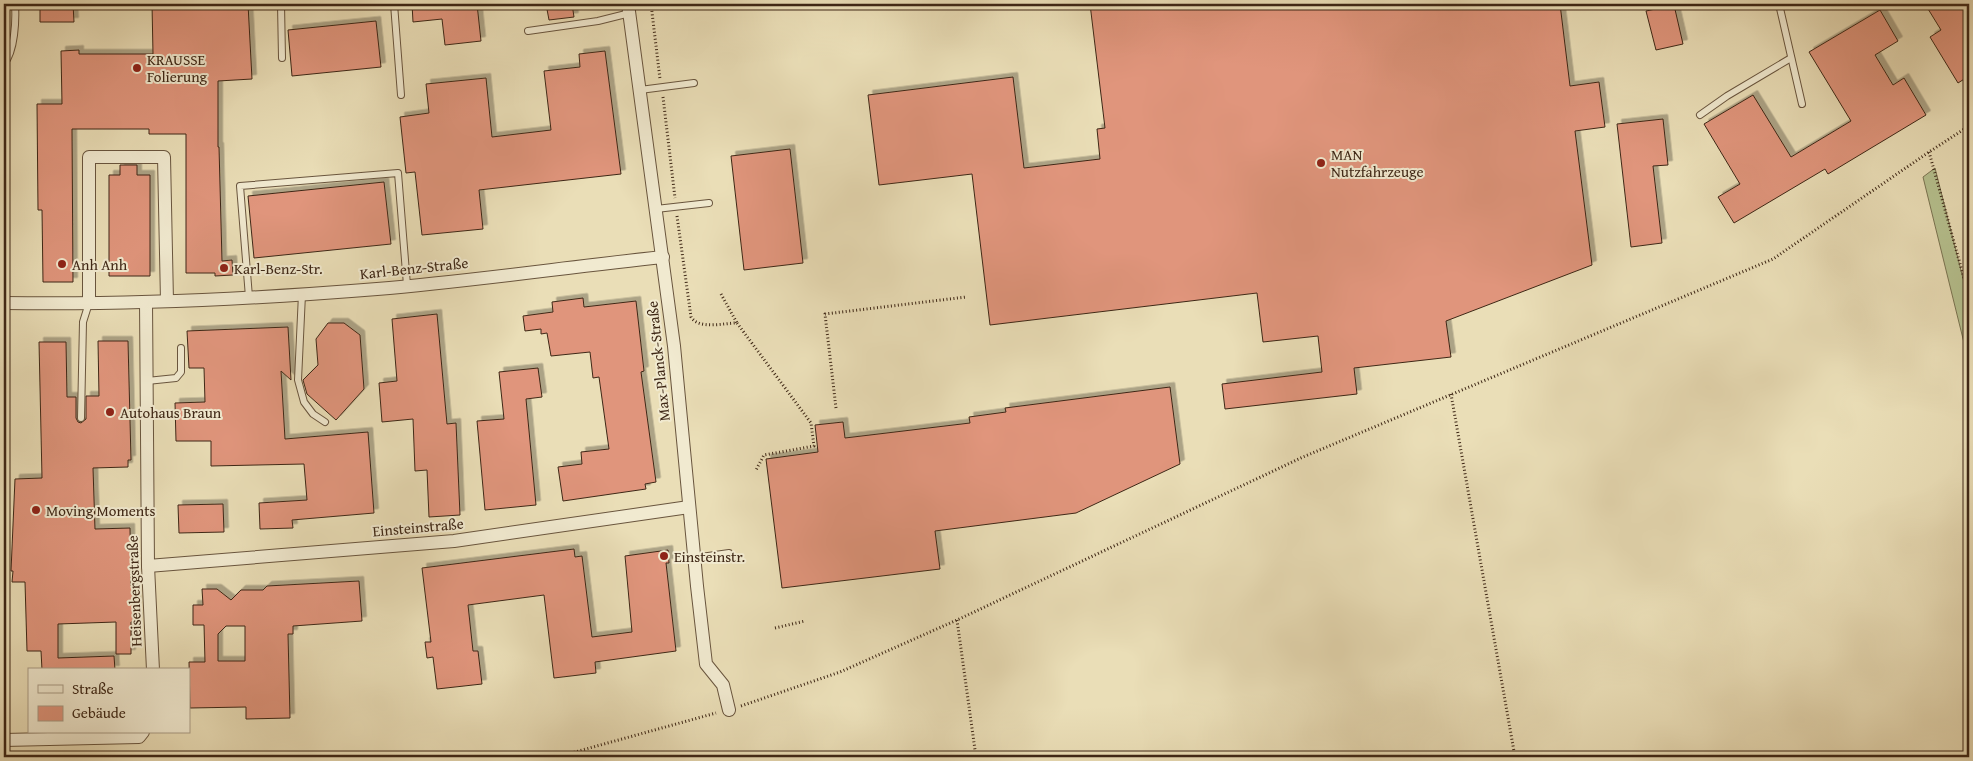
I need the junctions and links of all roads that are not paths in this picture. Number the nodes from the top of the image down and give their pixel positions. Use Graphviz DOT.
graph roads {
  1 [pos="15,4"];
  2 [pos="281,4"];
  3 [pos="394,4"];
  4 [pos="1779,4"];
  5 [pos="629,8"];
  6 [pos="528,31"];
  7 [pos="282,58"];
  8 [pos="1791,58"];
  9 [pos="4,64"];
  10 [pos="694,83"];
  11 [pos="640,90"];
  12 [pos="401,95"];
  13 [pos="1802,104"];
  14 [pos="1700,115"];
  15 [pos="709,203"];
  16 [pos="656,209"];
  17 [pos="663,257"];
  18 [pos="407,285"];
  19 [pos="302,294"];
  20 [pos="250,297"];
  21 [pos="167,301"];
  22 [pos="89,302"];
  23 [pos="146,302"];
  24 [pos="4,303"];
  25 [pos="181,348"];
  26 [pos="147,381"];
  27 [pos="81,418"];
  28 [pos="325,422"];
  29 [pos="689,507"];
  30 [pos="729,554"];
  31 [pos="694,558"];
  32 [pos="148,566"];
  33 [pos="153,668"];
  34 [pos="729,710"];
  35 [pos="141,734"];
  36 [pos="4,740"];
  1 -- 9 [label="lane"];
  2 -- 7 [label="lane"];
  3 -- 12 [label="lane"];
  4 -- 8 [label="lane"];
  5 -- 6 [label="lane"];
  5 -- 11 [label="street, Max-Planck-Straße"];
  8 -- 13 [label="lane"];
  8 -- 14 [label="lane"];
  10 -- 11 [label="lane"];
  11 -- 16 [label="street, Max-Planck-Straße"];
  15 -- 16 [label="lane"];
  16 -- 17 [label="street, Max-Planck-Straße"];
  17 -- 18 [label="street, Karl-Benz-Straße"];
  17 -- 29 [label="street, Max-Planck-Straße"];
  18 -- 19 [label="street, Karl-Benz-Straße"];
  18 -- 20 [label="lane"];
  19 -- 20 [label="street, Karl-Benz-Straße"];
  19 -- 28 [label="lane"];
  20 -- 21 [label="street, Karl-Benz-Straße"];
  21 -- 22 [label="street"];
  21 -- 23 [label="street, Karl-Benz-Straße"];
  22 -- 23 [label="street, Karl-Benz-Straße"];
  22 -- 24 [label="street, Karl-Benz-Straße"];
  22 -- 27 [label="lane"];
  23 -- 26 [label="street, Heisenbergstraße"];
  25 -- 26 [label="lane"];
  26 -- 32 [label="street, Heisenbergstraße"];
  29 -- 31 [label="street, Max-Planck-Straße"];
  29 -- 32 [label="street, Einsteinstraße"];
  30 -- 31 [label="lane"];
  31 -- 34 [label="street, Max-Planck-Straße"];
  32 -- 33 [label="street, Heisenbergstraße"];
  35 -- 36 [label="street"];
}
